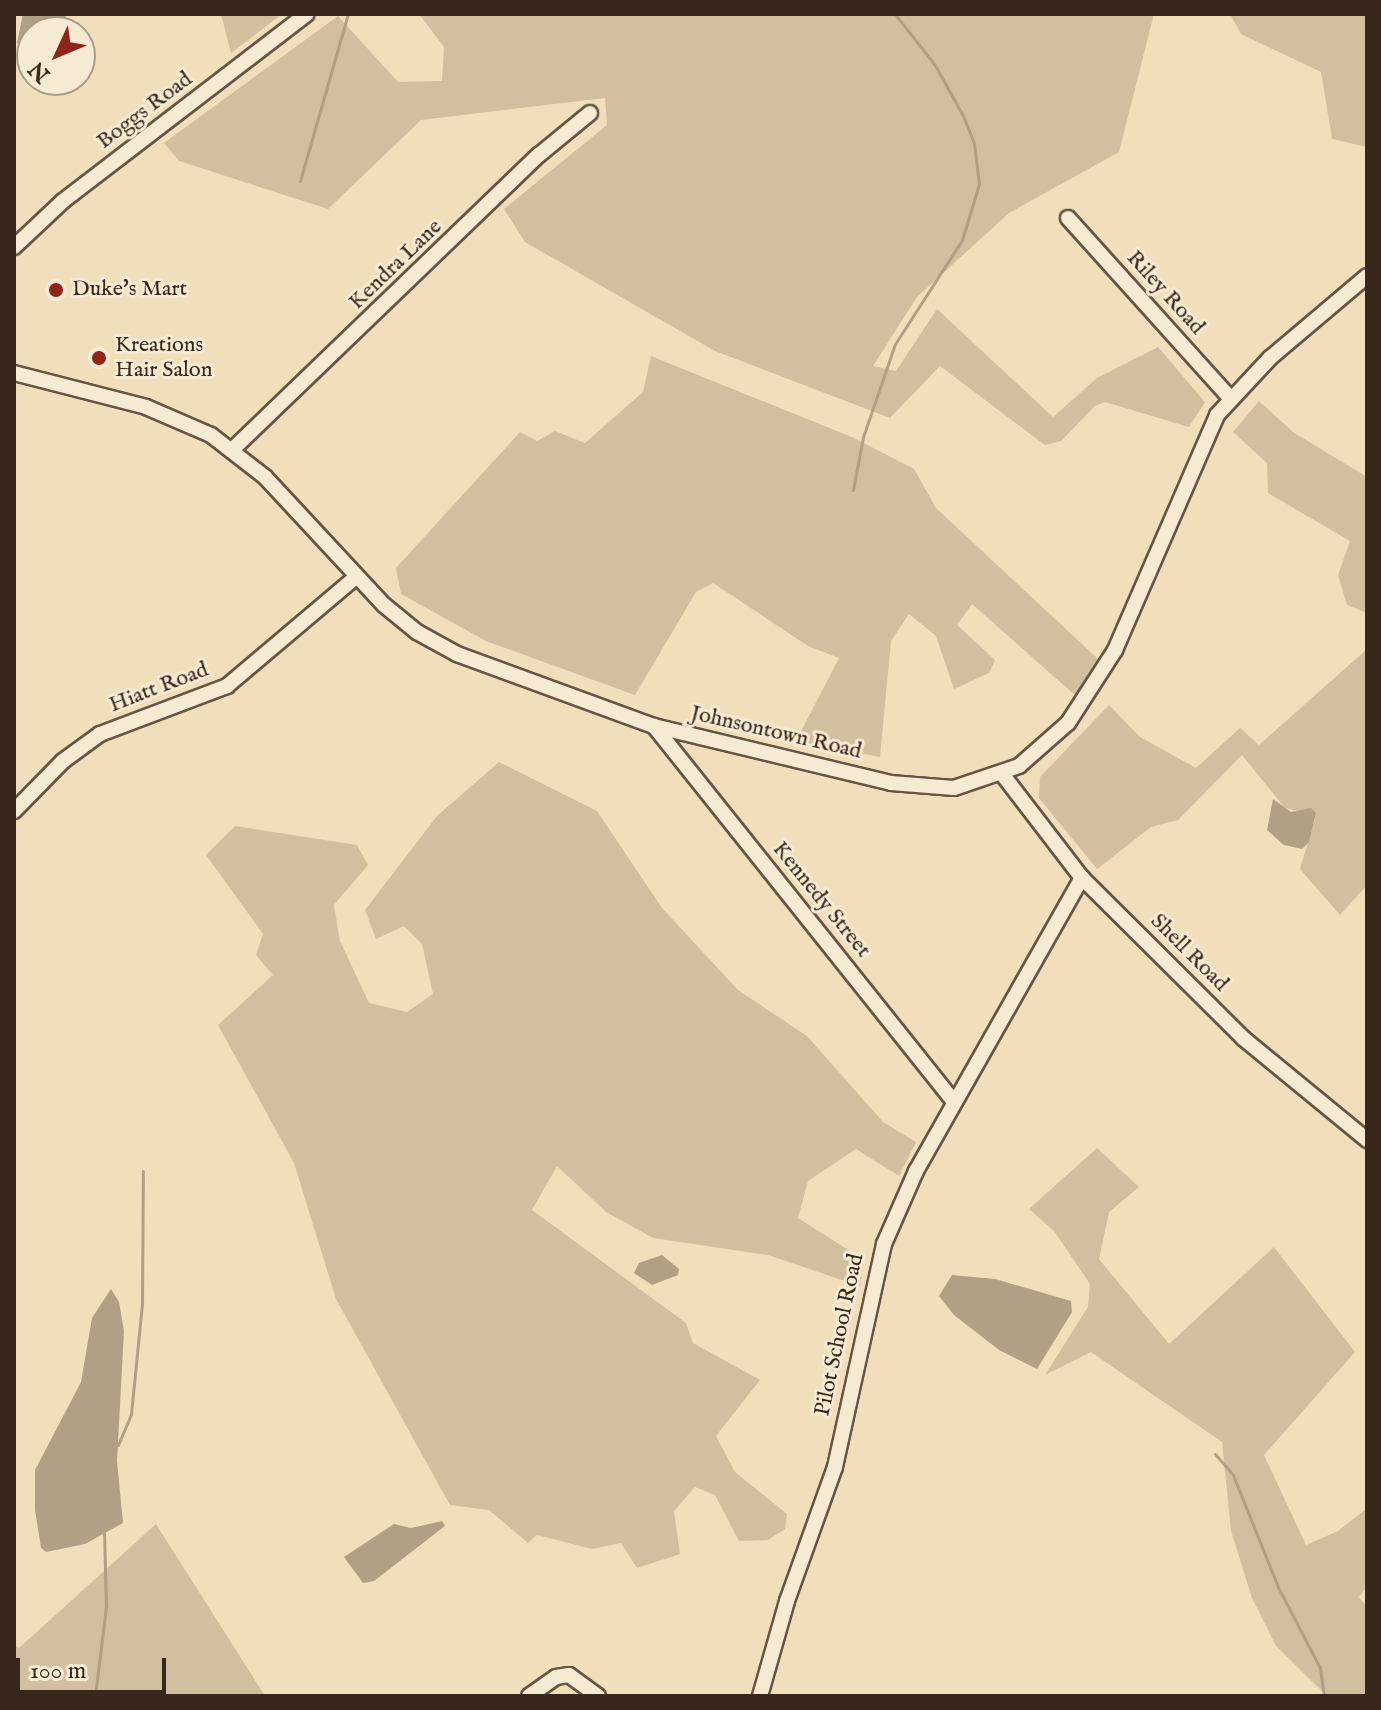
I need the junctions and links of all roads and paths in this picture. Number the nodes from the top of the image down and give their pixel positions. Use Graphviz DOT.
graph roads {
  1 [pos="307,14"];
  2 [pos="590,113"];
  3 [pos="1068,218"];
  4 [pos="14,247"];
  5 [pos="1367,276"];
  6 [pos="14,373"];
  7 [pos="1229,397"];
  8 [pos="233,449"];
  9 [pos="357,576"];
  10 [pos="654,726"];
  11 [pos="1003,775"];
  12 [pos="14,811"];
  13 [pos="1082,878"];
  14 [pos="954,1102"];
  15 [pos="1367,1140"];
  16 [pos="529,1696"];
  17 [pos="598,1696"];
  18 [pos="760,1696"];
  1 -- 4 [label="street, Boggs Road"];
  2 -- 8 [label="street, Kendra Lane"];
  3 -- 7 [label="street, Riley Road"];
  5 -- 7 [label="street, Johnsontown Road"];
  6 -- 8 [label="street, Johnsontown Road"];
  7 -- 11 [label="street, Johnsontown Road"];
  8 -- 9 [label="street, Johnsontown Road"];
  9 -- 10 [label="street, Johnsontown Road"];
  9 -- 12 [label="street, Hiatt Road"];
  10 -- 11 [label="street, Johnsontown Road"];
  10 -- 14 [label="street, Kennedy Street"];
  11 -- 13 [label="street, Shell Road"];
  13 -- 14 [label="street, Pilot School Road"];
  13 -- 15 [label="street, Shell Road"];
  14 -- 18 [label="street, Pilot School Road"];
  16 -- 17 [label="street"];
}
